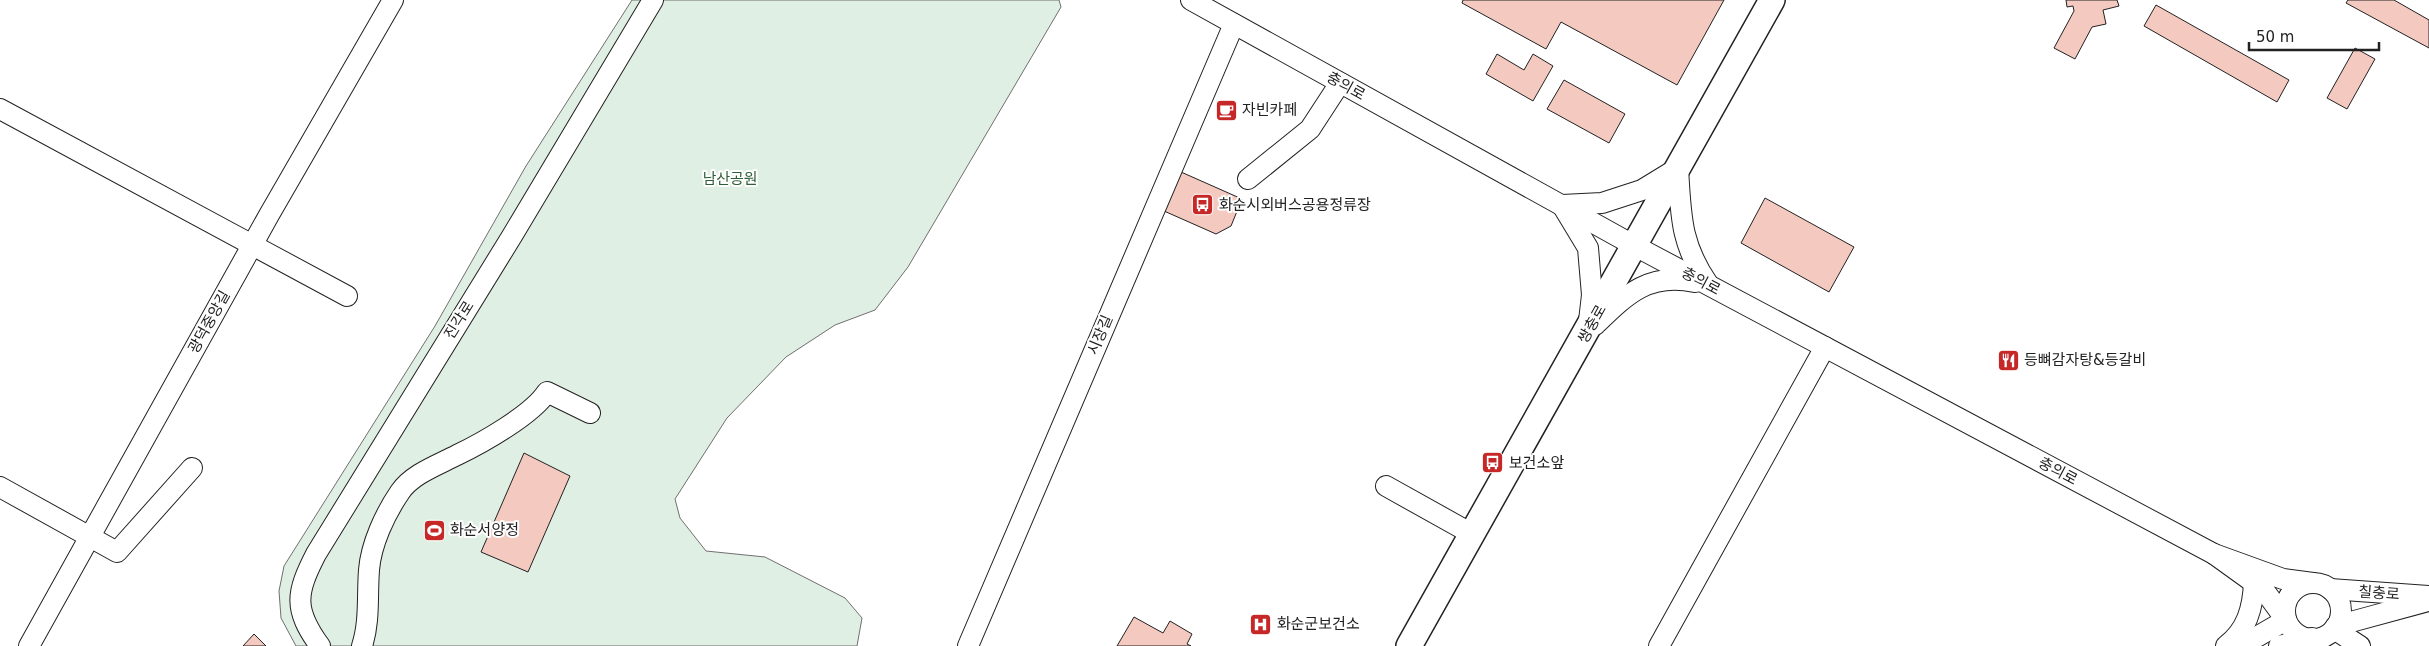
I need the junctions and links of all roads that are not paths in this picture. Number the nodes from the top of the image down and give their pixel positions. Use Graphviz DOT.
graph roads {
  1 [pos="393,0"];
  2 [pos="653,0"];
  3 [pos="1191,0"];
  4 [pos="1772,0"];
  5 [pos="1234,24"];
  6 [pos="1340,83"];
  7 [pos="0,109"];
  8 [pos="1678,168"];
  9 [pos="1248,179"];
  10 [pos="1562,205"];
  11 [pos="252,245"];
  12 [pos="1635,246"];
  13 [pos="1709,286"];
  14 [pos="347,296"];
  15 [pos="1587,332"];
  16 [pos="1825,347"];
  17 [pos="590,413"];
  18 [pos="192,468"];
  19 [pos="1386,486"];
  20 [pos="0,487"];
  21 [pos="1472,534"];
  22 [pos="90,537"];
  23 [pos="2214,554"];
  24 [pos="2254,582"];
  25 [pos="2322,586"];
  26 [pos="2429,596"];
  27 [pos="2429,601"];
  28 [pos="2286,620"];
  29 [pos="2335,628"];
  30 [pos="2312,638"];
  31 [pos="29,646"];
  32 [pos="320,646"];
  33 [pos="362,646"];
  34 [pos="968,646"];
  35 [pos="1409,646"];
  36 [pos="1659,646"];
  37 [pos="2226,646"];
  38 [pos="2241,646"];
  39 [pos="2279,646"];
  40 [pos="2360,646"];
  1 -- 11 [label="street, 광덕중앙길"];
  2 -- 32 [label="street, 진각로"];
  3 -- 5 [label="street, 충의로"];
  4 -- 8 [label="main road, 쌍충로"];
  5 -- 6 [label="street, 충의로"];
  5 -- 34 [label="street, 시장길"];
  6 -- 9 [label="street"];
  6 -- 10 [label="street, 충의로"];
  7 -- 11 [label="street"];
  8 -- 10 [label="street"];
  8 -- 12 [label="main road, 쌍충로"];
  8 -- 13 [label="street"];
  10 -- 12 [label="street, 충의로"];
  10 -- 15 [label="street"];
  11 -- 14 [label="street"];
  11 -- 22 [label="street, 광덕중앙길"];
  12 -- 13 [label="street, 충의로"];
  12 -- 15 [label="main road, 쌍충로"];
  13 -- 15 [label="street"];
  13 -- 16 [label="street, 충의로"];
  15 -- 21 [label="main road, 쌍충로"];
  16 -- 23 [label="street, 충의로"];
  16 -- 36 [label="street"];
  17 -- 33 [label="street"];
  18 -- 22 [label="street"];
  19 -- 21 [label="street"];
  20 -- 22 [label="street"];
  21 -- 35 [label="main road, 쌍충로"];
  22 -- 31 [label="street, 광덕중앙길"];
  23 -- 24 [label="street"];
  23 -- 25 [label="street, 칠충로"];
  24 -- 28 [label="street"];
  24 -- 37 [label="street"];
  25 -- 26 [label="street, 칠충로"];
  25 -- 28 [label="street"];
  25 -- 29 [label="street"];
  27 -- 29 [label="street"];
  28 -- 30 [label="street"];
  28 -- 38 [label="street"];
  29 -- 30 [label="street"];
  29 -- 40 [label="street"];
  30 -- 39 [label="street"];
}
